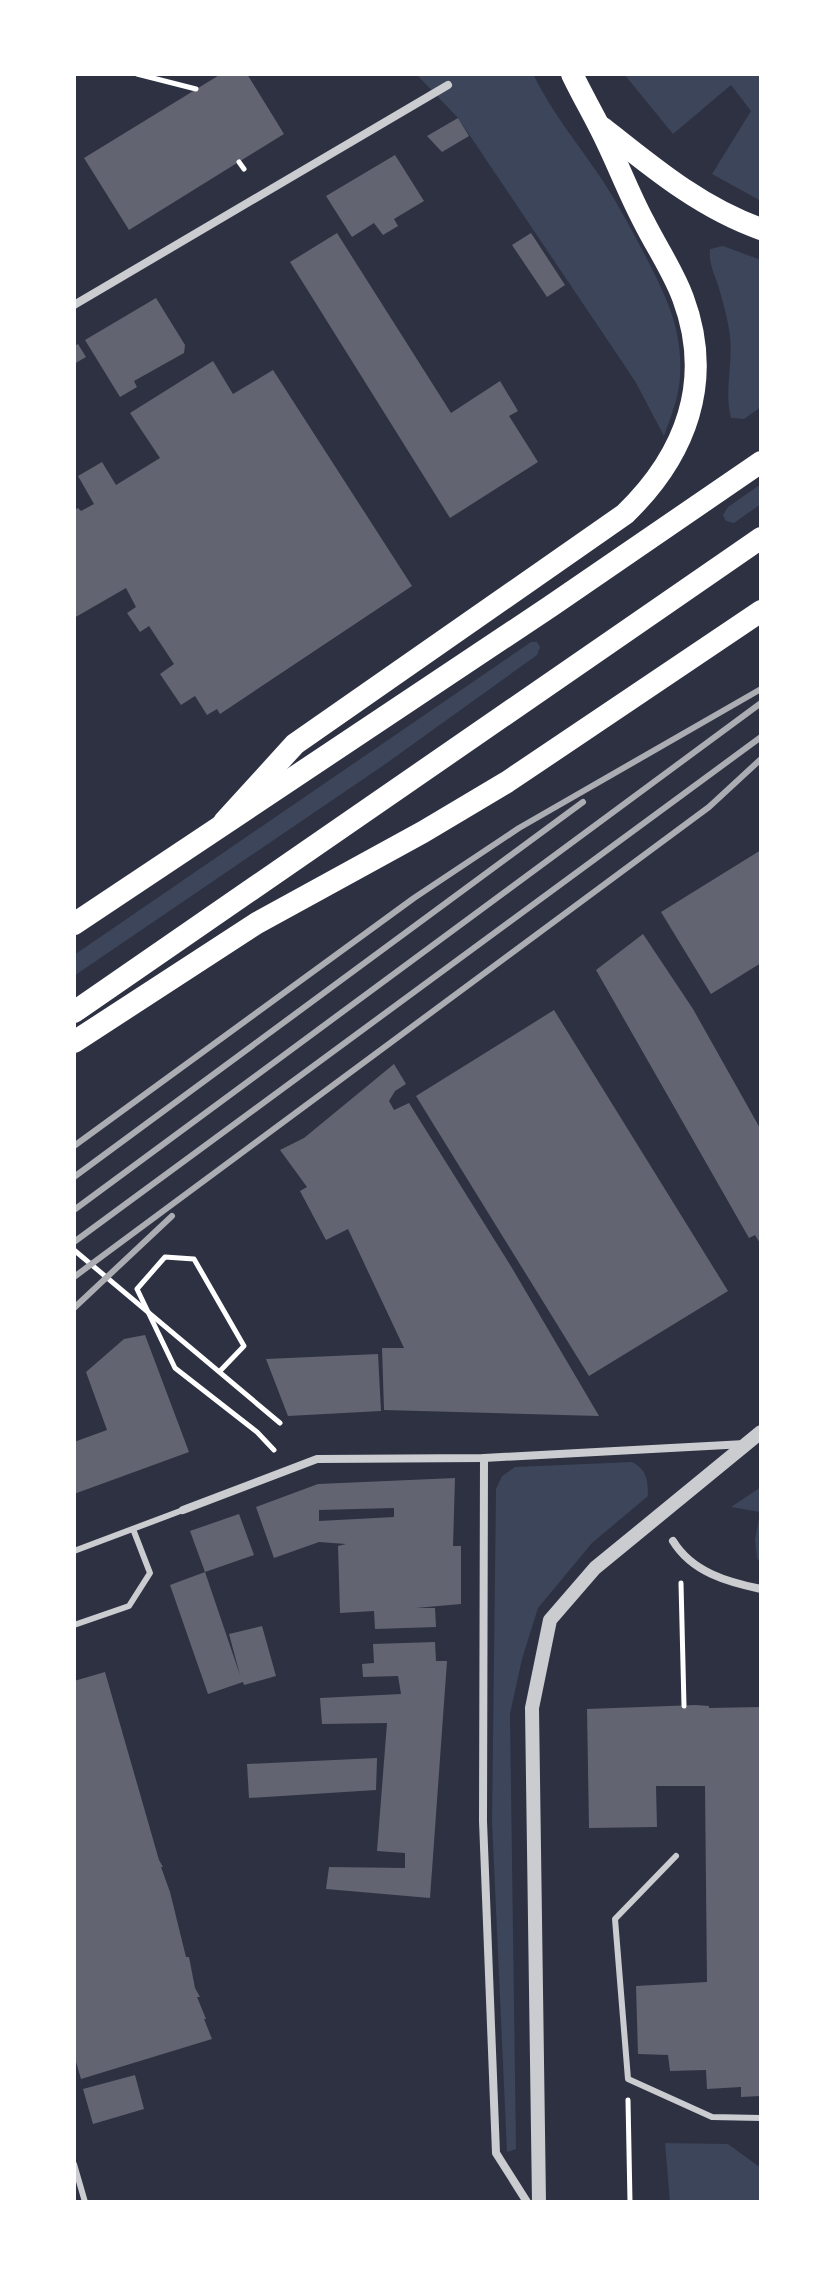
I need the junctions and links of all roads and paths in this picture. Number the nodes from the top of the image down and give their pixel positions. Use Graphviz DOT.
graph roads {
  1 [pos="137,74"];
  2 [pos="572,74"];
  3 [pos="448,85"];
  4 [pos="196,89"];
  5 [pos="599,125"];
  6 [pos="239,162"];
  7 [pos="244,169"];
  8 [pos="761,229"];
  9 [pos="74,305"];
  10 [pos="761,462"];
  11 [pos="761,538"];
  12 [pos="761,611"];
  13 [pos="224,822"];
  14 [pos="74,924"];
  15 [pos="74,1012"];
  16 [pos="74,1042"];
  17 [pos="74,1250"];
  18 [pos="220,1371"];
  19 [pos="280,1423"];
  20 [pos="253,1429"];
  21 [pos="761,1432"];
  22 [pos="745,1444"];
  23 [pos="484,1458"];
  24 [pos="183,1510"];
  25 [pos="133,1529"];
  26 [pos="673,1541"];
  27 [pos="74,1551"];
  28 [pos="761,1589"];
  29 [pos="682,1593"];
  30 [pos="74,1625"];
  31 [pos="684,1706"];
  32 [pos="676,1856"];
  33 [pos="628,2079"];
  34 [pos="761,2118"];
  35 [pos="74,2164"];
  36 [pos="85,2202"];
  37 [pos="527,2202"];
  38 [pos="539,2202"];
  39 [pos="630,2202"];
  1 -- 4 [label="path"];
  2 -- 5 [label="highway"];
  3 -- 9 [label="street"];
  5 -- 8 [label="highway"];
  5 -- 13 [label="highway"];
  6 -- 7 [label="path"];
  10 -- 13 [label="highway"];
  11 -- 15 [label="highway"];
  12 -- 16 [label="highway"];
  13 -- 14 [label="highway"];
  17 -- 18 [label="path"];
  18 -- 19 [label="path"];
  18 -- 20 [label="path"];
  21 -- 22 [label="street"];
  22 -- 23 [label="street"];
  22 -- 38 [label="street"];
  23 -- 24 [label="street"];
  23 -- 37 [label="street"];
  24 -- 25 [label="lane"];
  25 -- 27 [label="lane"];
  25 -- 30 [label="lane"];
  26 -- 28 [label="street"];
  29 -- 31 [label="path"];
  32 -- 33 [label="lane"];
  33 -- 34 [label="lane"];
  33 -- 39 [label="path"];
  35 -- 36 [label="lane"];
}
